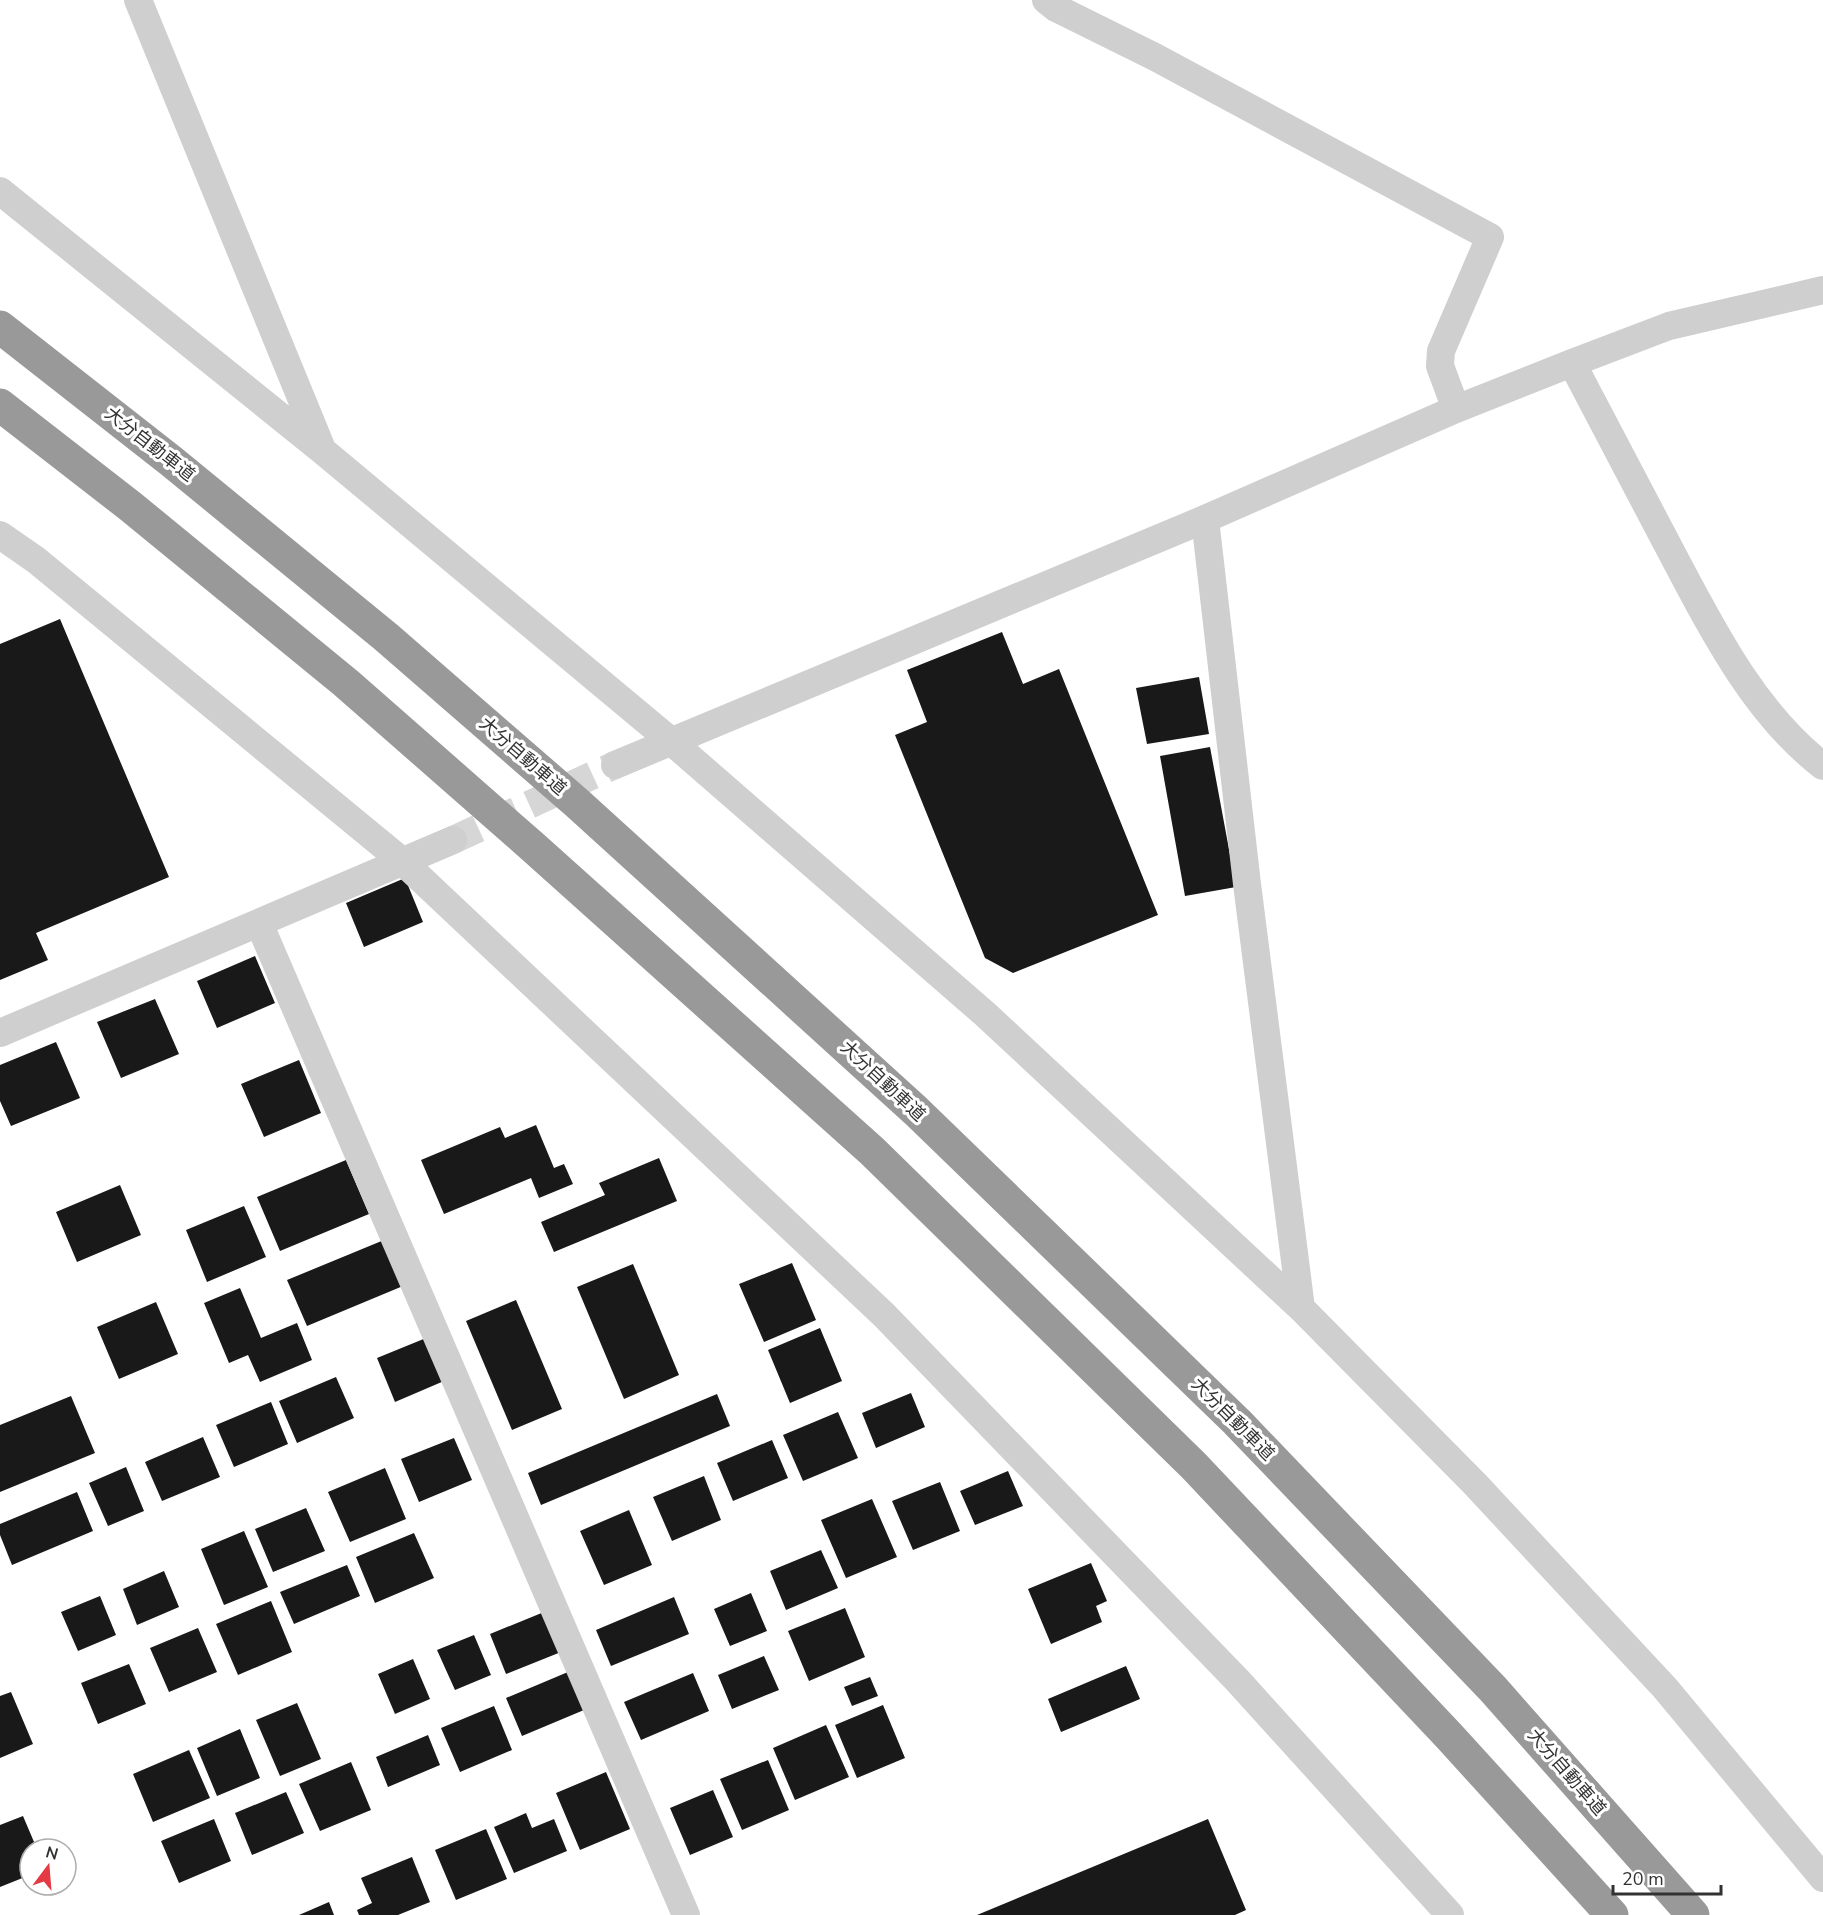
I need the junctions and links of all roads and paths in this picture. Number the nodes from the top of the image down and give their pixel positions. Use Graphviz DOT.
graph roads {
  1 [pos="138,0"];
  2 [pos="1046,0"];
  3 [pos="0,191"];
  4 [pos="1823,290"];
  5 [pos="0,327"];
  6 [pos="1572,363"];
  7 [pos="0,405"];
  8 [pos="1456,409"];
  9 [pos="323,451"];
  10 [pos="1205,519"];
  11 [pos="0,535"];
  12 [pos="672,742"];
  13 [pos="615,765"];
  14 [pos="1823,766"];
  15 [pos="453,840"];
  16 [pos="402,861"];
  17 [pos="259,923"];
  18 [pos="0,1033"];
  19 [pos="1301,1308"];
  20 [pos="1823,1878"];
  21 [pos="686,1915"];
  22 [pos="1450,1915"];
  23 [pos="1612,1915"];
  24 [pos="1693,1915"];
  1 -- 9 [label="street"];
  2 -- 8 [label="street"];
  3 -- 9 [label="street"];
  4 -- 6 [label="street"];
  5 -- 24 [label="highway, 大分自動車道"];
  6 -- 8 [label="street"];
  6 -- 14 [label="street"];
  7 -- 23 [label="highway"];
  8 -- 10 [label="street"];
  9 -- 12 [label="street"];
  10 -- 12 [label="street"];
  10 -- 19 [label="street"];
  11 -- 16 [label="street"];
  12 -- 13 [label="street"];
  12 -- 19 [label="street"];
  15 -- 16 [label="street"];
  16 -- 17 [label="street"];
  16 -- 22 [label="street"];
  17 -- 18 [label="street"];
  17 -- 21 [label="street"];
  19 -- 20 [label="street"];
}
